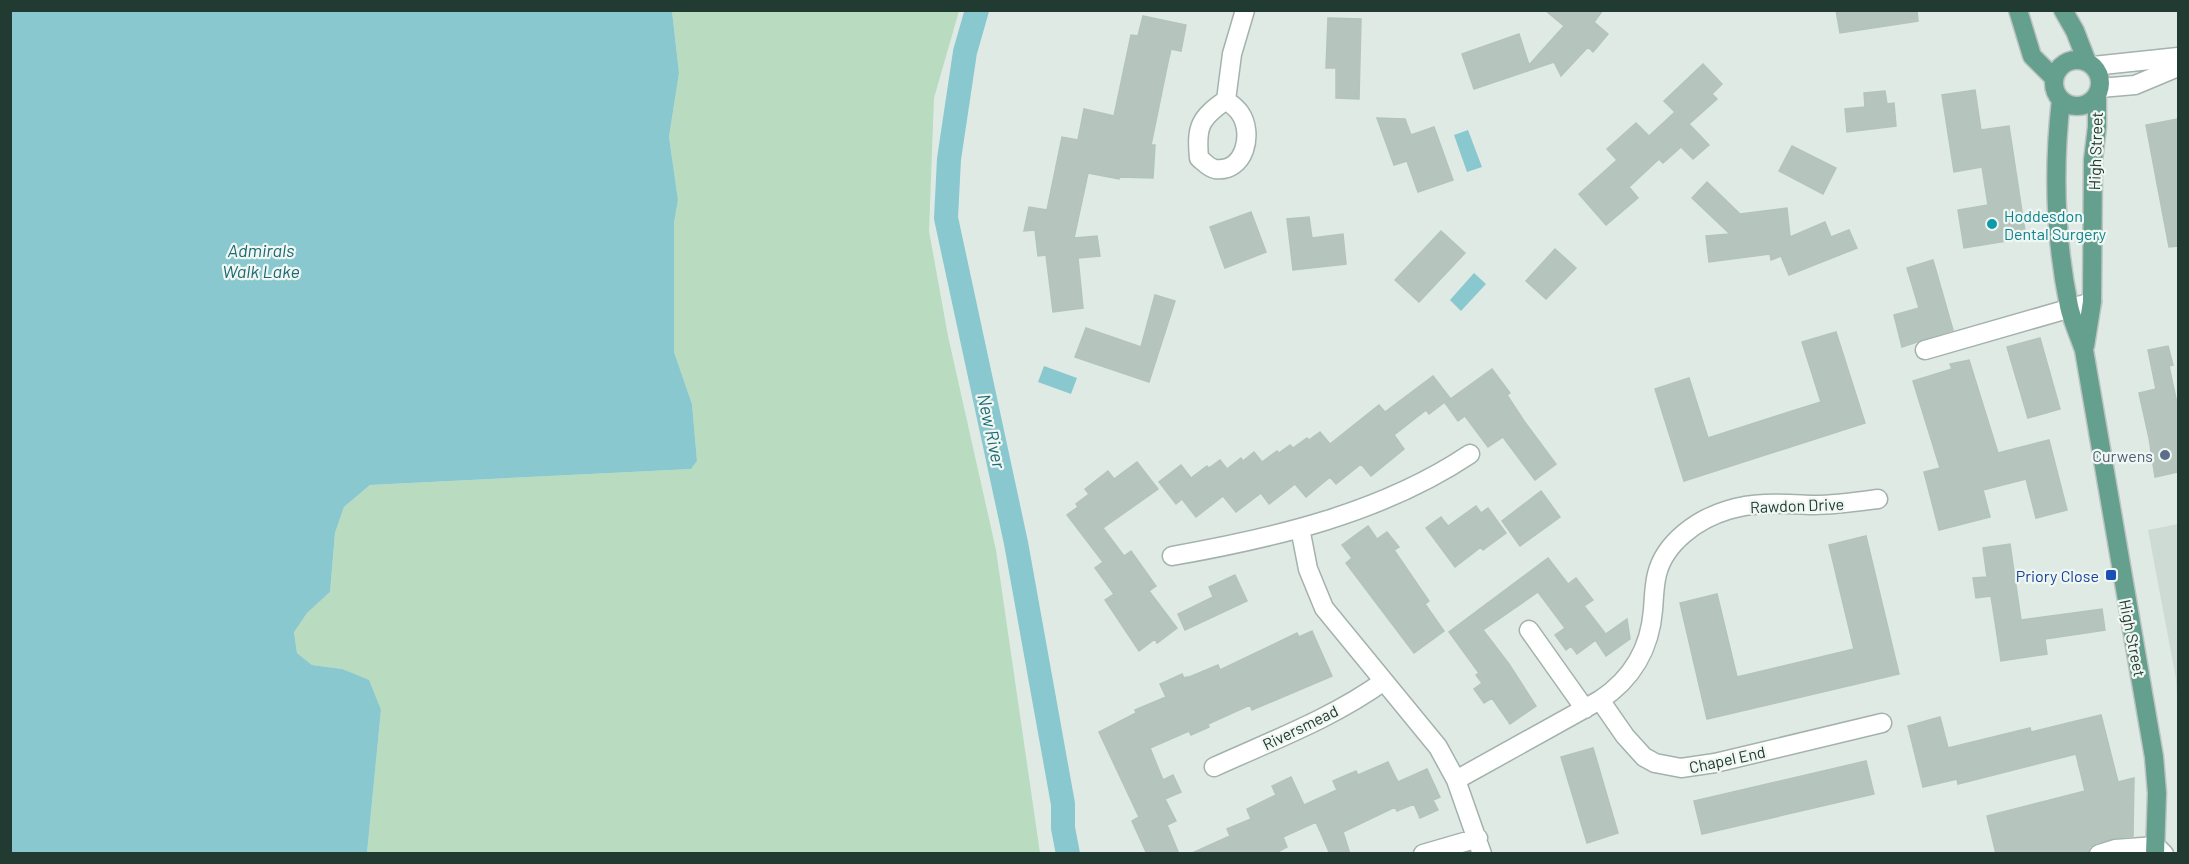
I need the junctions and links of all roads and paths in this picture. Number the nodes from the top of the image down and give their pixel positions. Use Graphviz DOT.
graph roads {
  1 [pos="1245,10"];
  2 [pos="2018,10"];
  3 [pos="2063,10"];
  4 [pos="2178,57"];
  5 [pos="2090,64"];
  6 [pos="2178,67"];
  7 [pos="2054,78"];
  8 [pos="2098,92"];
  9 [pos="1226,100"];
  10 [pos="2061,100"];
  11 [pos="2092,302"];
  12 [pos="2070,308"];
  13 [pos="1925,350"];
  14 [pos="2084,350"];
  15 [pos="1470,454"];
  16 [pos="1878,499"];
  17 [pos="1300,528"];
  18 [pos="1172,556"];
  19 [pos="1529,630"];
  20 [pos="1384,681"];
  21 [pos="1592,705"];
  22 [pos="1882,723"];
  23 [pos="1214,767"];
  24 [pos="1456,780"];
  25 [pos="1480,846"];
  26 [pos="2158,851"];
  27 [pos="1423,854"];
  28 [pos="2099,854"];
  1 -- 9 [label="street"];
  2 -- 7 [label="main road"];
  3 -- 5 [label="main road"];
  4 -- 5 [label="street"];
  5 -- 7 [label="main road"];
  5 -- 8 [label="main road"];
  6 -- 8 [label="street"];
  7 -- 10 [label="main road"];
  8 -- 10 [label="main road"];
  8 -- 11 [label="main road, High Street"];
  10 -- 12 [label="main road, High Street"];
  11 -- 12 [label="street"];
  11 -- 14 [label="main road, High Street"];
  12 -- 13 [label="street"];
  12 -- 14 [label="main road, High Street"];
  14 -- 26 [label="main road, High Street"];
  15 -- 17 [label="street"];
  16 -- 21 [label="street, Rawdon Drive"];
  17 -- 18 [label="street"];
  17 -- 20 [label="street"];
  19 -- 21 [label="street"];
  20 -- 23 [label="street, Riversmead"];
  20 -- 24 [label="street"];
  21 -- 22 [label="street, Chapel End"];
  21 -- 24 [label="street, Rawdon Drive"];
  24 -- 25 [label="street"];
  25 -- 27 [label="street"];
  26 -- 28 [label="street"];
}
